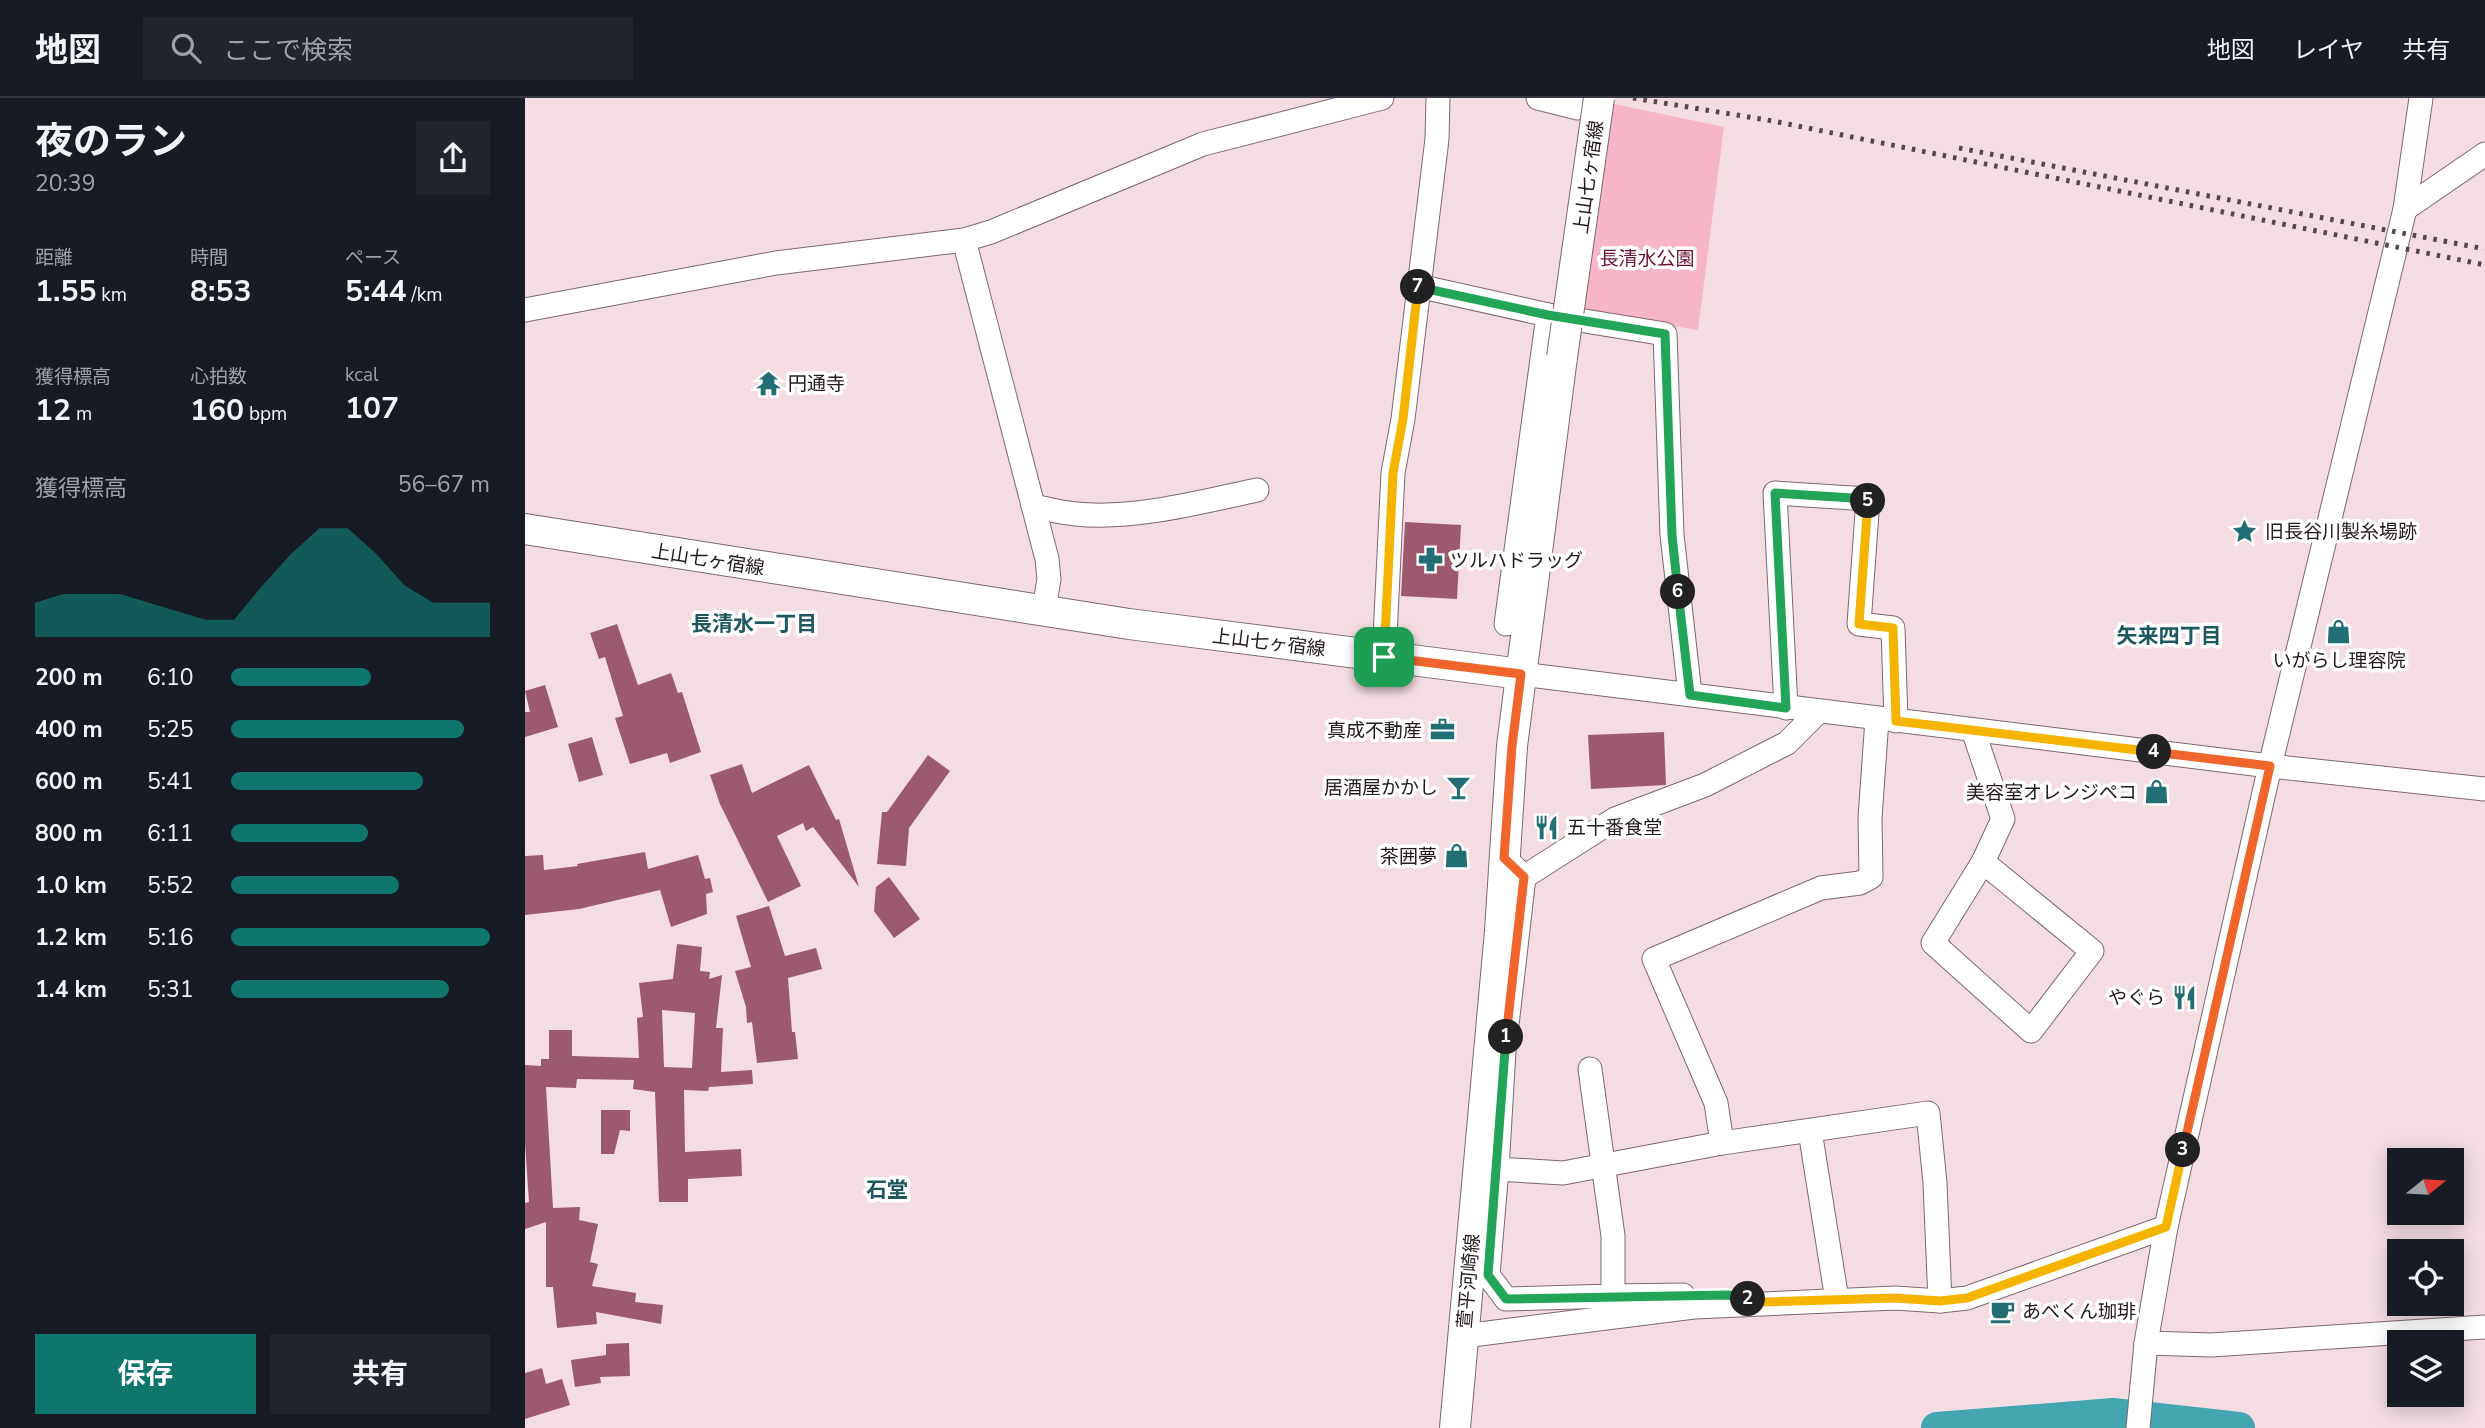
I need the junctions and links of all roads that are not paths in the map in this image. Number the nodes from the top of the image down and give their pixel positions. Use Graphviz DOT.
graph roads {
  1 [pos="1382,98"];
  2 [pos="1437,98"];
  3 [pos="1538,98"];
  4 [pos="2421,98"];
  5 [pos="1588,103"];
  6 [pos="2485,154"];
  7 [pos="2405,209"];
  8 [pos="964,240"];
  9 [pos="1417,286"];
  10 [pos="525,310"];
  11 [pos="1548,315"];
  12 [pos="1257,490"];
  13 [pos="1033,506"];
  14 [pos="525,529"];
  15 [pos="1044,609"];
  16 [pos="1506,624"];
  17 [pos="1384,657"];
  18 [pos="1521,674"];
  19 [pos="1690,695"];
  20 [pos="1786,708"];
  21 [pos="1818,712"];
  22 [pos="1887,720"];
  23 [pos="1973,730"];
  24 [pos="2270,766"];
  25 [pos="2485,789"];
  26 [pos="1983,862"];
  27 [pos="1514,868"];
  28 [pos="1590,1069"];
  29 [pos="1810,1131"];
  30 [pos="1722,1143"];
  31 [pos="1605,1166"];
  32 [pos="1497,1169"];
  33 [pos="2166,1227"];
  34 [pos="1613,1296"];
  35 [pos="1837,1300"];
  36 [pos="1940,1301"];
  37 [pos="1763,1302"];
  38 [pos="2485,1327"];
  39 [pos="2146,1343"];
  40 [pos="1463,1347"];
  41 [pos="1455,1428"];
  42 [pos="2138,1428"];
  1 -- 8 [label="street"];
  2 -- 9 [label="street"];
  3 -- 5 [label="street"];
  4 -- 7 [label="street"];
  5 -- 18 [label="main road, 上山七ヶ宿線, bridge"];
  6 -- 7 [label="street"];
  7 -- 24 [label="street"];
  8 -- 10 [label="street"];
  8 -- 13 [label="street"];
  9 -- 11 [label="street"];
  9 -- 17 [label="street"];
  11 -- 16 [label="street"];
  11 -- 19 [label="street"];
  12 -- 13 [label="street"];
  13 -- 15 [label="street"];
  14 -- 15 [label="main road, 上山七ヶ宿線"];
  15 -- 17 [label="main road, 上山七ヶ宿線"];
  17 -- 18 [label="main road, 上山七ヶ宿線"];
  18 -- 19 [label="street"];
  18 -- 27 [label="main road, 萱平河崎線"];
  19 -- 20 [label="street"];
  20 -- 21 [label="street"];
  20 -- 22 [label="street"];
  21 -- 22 [label="street"];
  21 -- 27 [label="street"];
  22 -- 23 [label="street"];
  22 -- 30 [label="street"];
  23 -- 24 [label="street"];
  23 -- 26 [label="street"];
  24 -- 25 [label="street"];
  24 -- 33 [label="street"];
  26 -- 26 [label="street"];
  27 -- 32 [label="street"];
  27 -- 40 [label="main road, 萱平河崎線"];
  28 -- 31 [label="street"];
  29 -- 30 [label="street"];
  29 -- 35 [label="street"];
  29 -- 36 [label="street"];
  30 -- 31 [label="street"];
  31 -- 32 [label="street"];
  31 -- 34 [label="street"];
  32 -- 34 [label="street"];
  33 -- 36 [label="street"];
  33 -- 39 [label="street"];
  34 -- 37 [label="street"];
  35 -- 36 [label="street"];
  35 -- 37 [label="street"];
  37 -- 40 [label="street"];
  38 -- 39 [label="street"];
  39 -- 42 [label="street"];
  40 -- 41 [label="main road, 萱平河崎線"];
}
